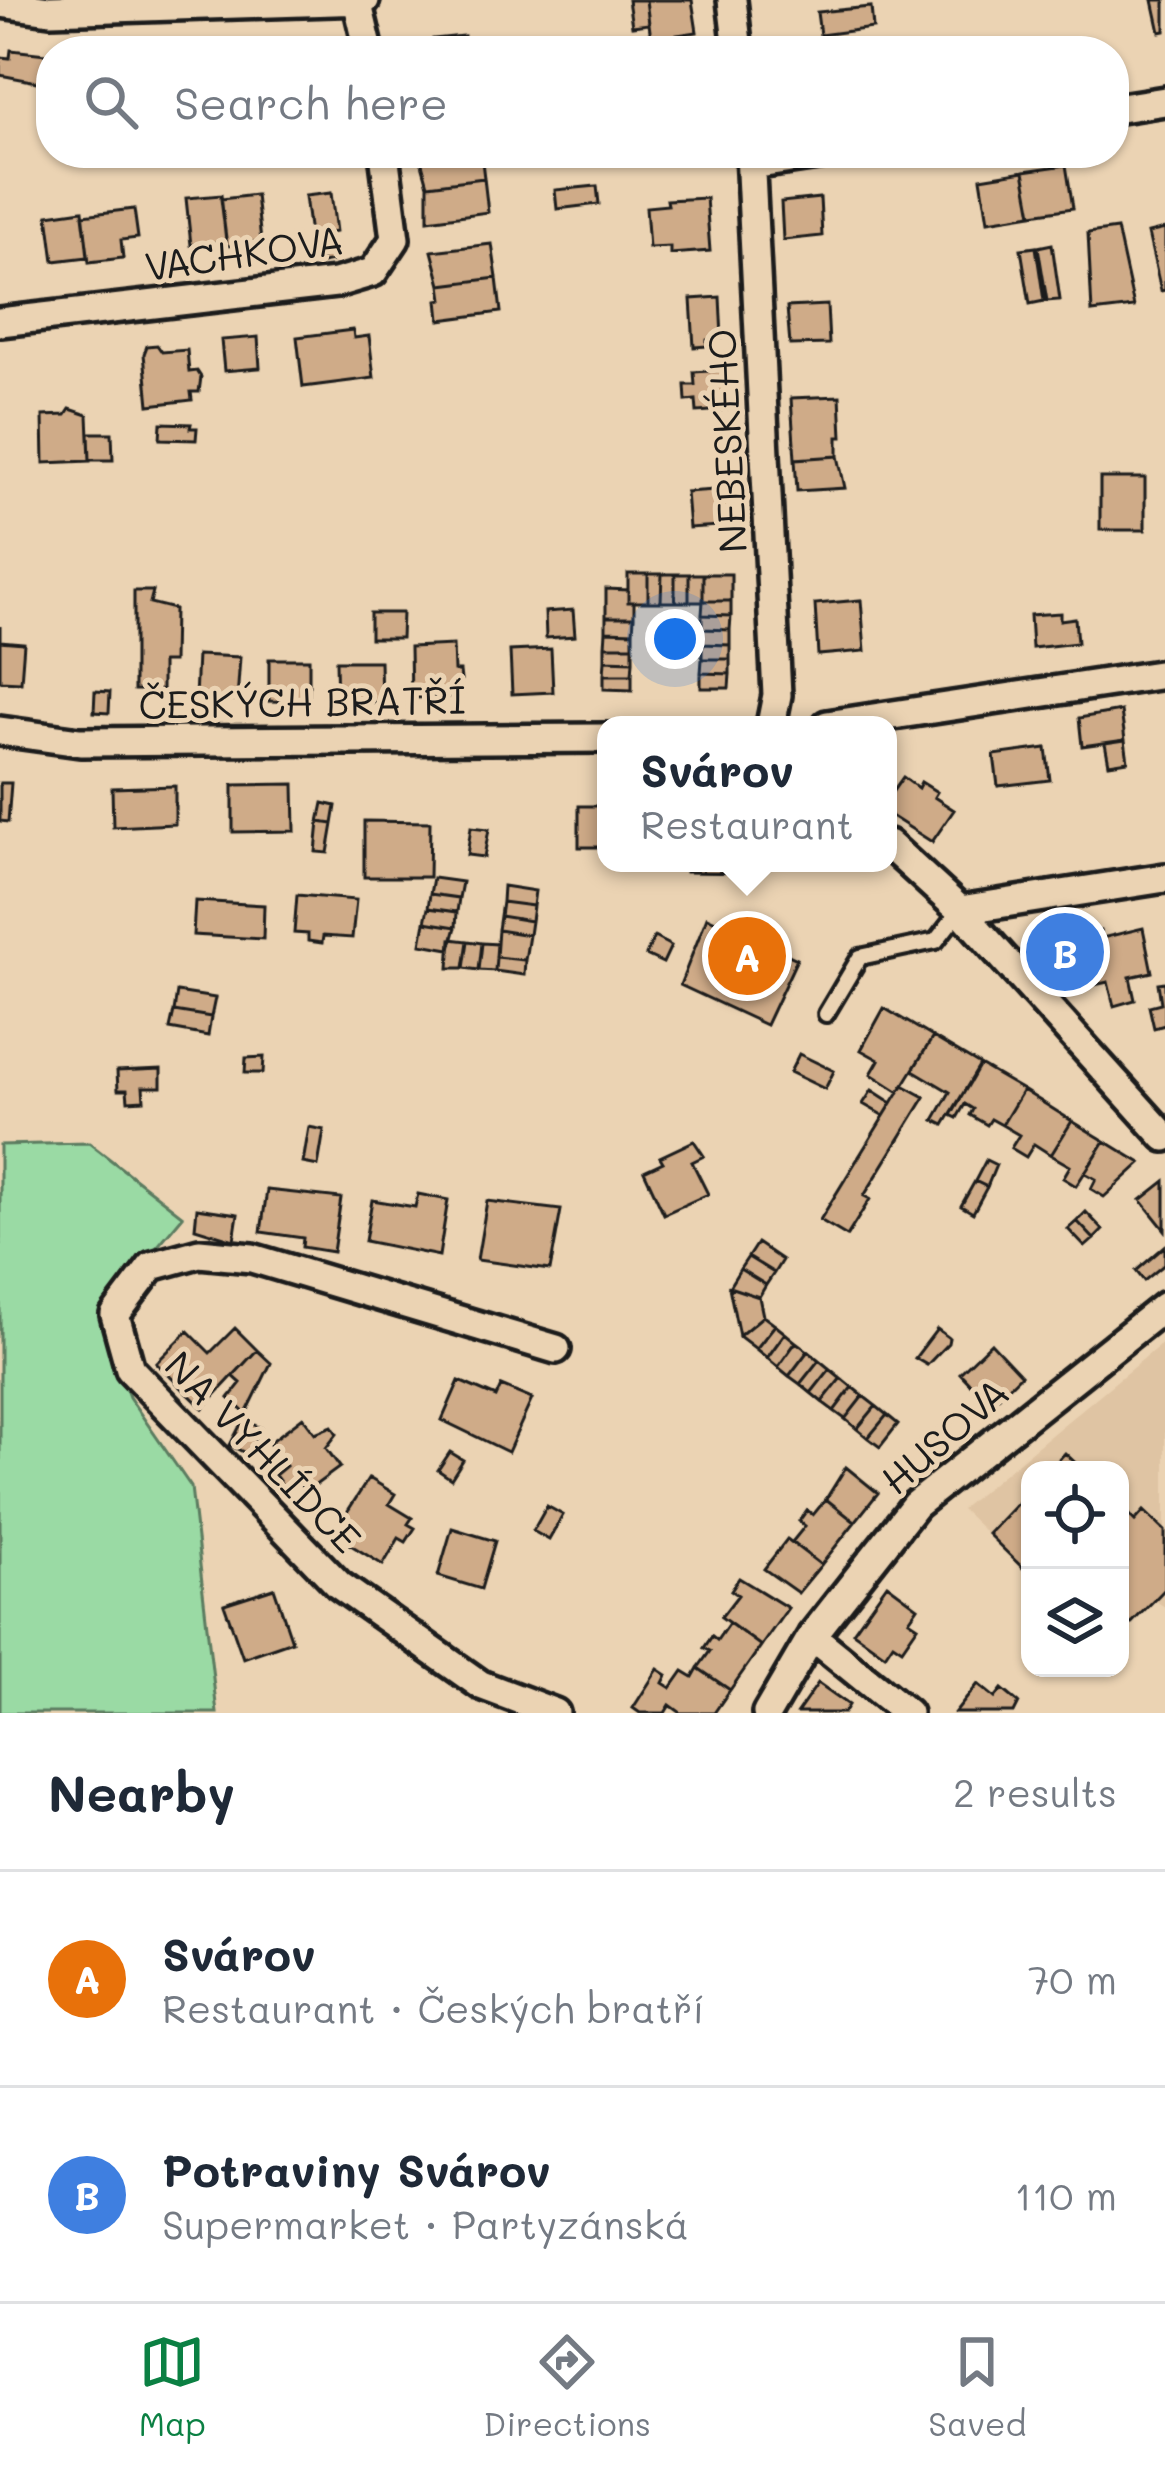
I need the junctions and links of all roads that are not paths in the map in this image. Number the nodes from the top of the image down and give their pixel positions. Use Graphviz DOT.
graph roads {
  1 [pos="360,0"];
  2 [pos="732,0"];
  3 [pos="0,3"];
  4 [pos="366,36"];
  5 [pos="736,36"];
  6 [pos="1165,101"];
  7 [pos="1129,107"];
  8 [pos="386,168"];
  9 [pos="751,168"];
  10 [pos="0,322"];
  11 [pos="1165,674"];
  12 [pos="773,716"];
  13 [pos="887,716"];
  14 [pos="0,731"];
  15 [pos="597,738"];
  16 [pos="897,852"];
  17 [pos="1165,878"];
  18 [pos="960,910"];
  19 [pos="826,1014"];
  20 [pos="1165,1137"];
  21 [pos="1165,1306"];
  22 [pos="556,1349"];
  23 [pos="812,1636"];
  24 [pos="555,1713"];
  25 [pos="767,1713"];
  26 [pos="907,1713"];
  1 -- 3 [label="street"];
  1 -- 4 [label="street"];
  2 -- 5 [label="street"];
  6 -- 7 [label="street"];
  8 -- 10 [label="street, VACHKOVA"];
  9 -- 12 [label="street, NEBESKÉHO"];
  11 -- 13 [label="street"];
  14 -- 15 [label="street, ČESKÝCH BRATŘÍ"];
  16 -- 18 [label="street"];
  17 -- 18 [label="street"];
  18 -- 19 [label="lane"];
  18 -- 20 [label="street"];
  21 -- 23 [label="street, HUSOVA"];
  22 -- 24 [label="street, NA VYHLÍDCE"];
  23 -- 25 [label="street, HUSOVA"];
  23 -- 26 [label="street"];
}
